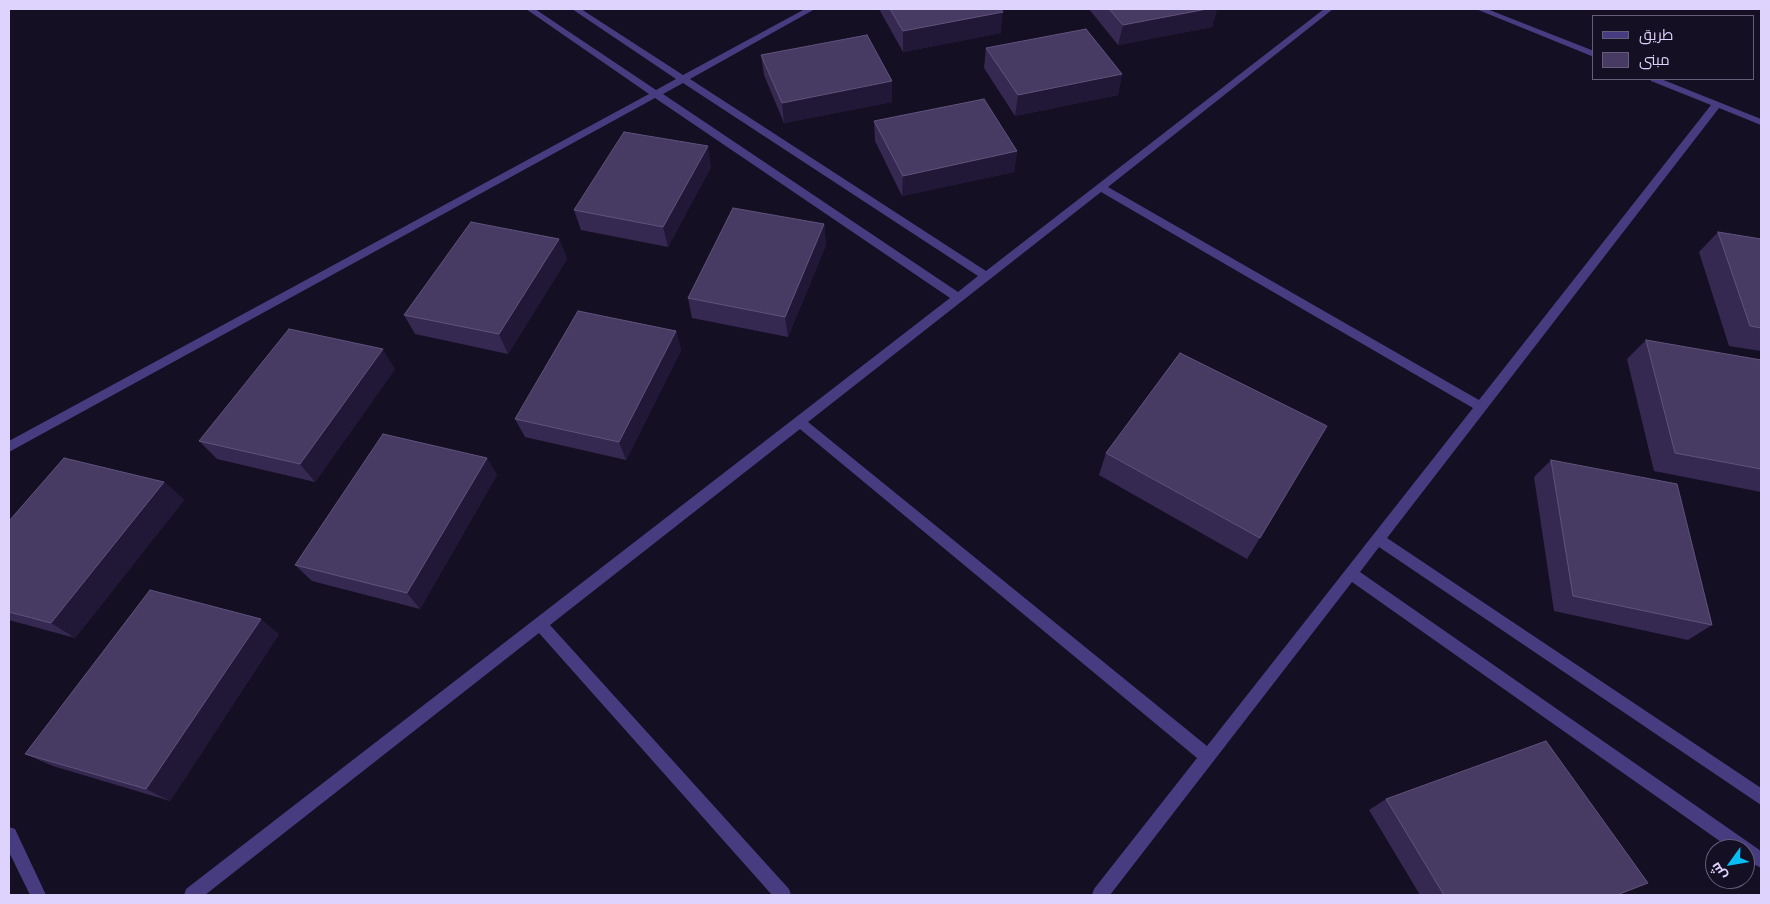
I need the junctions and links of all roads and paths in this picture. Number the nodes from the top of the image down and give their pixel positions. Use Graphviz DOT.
graph roads {
  1 [pos="530,9"];
  2 [pos="576,9"];
  3 [pos="810,9"];
  4 [pos="1329,9"];
  5 [pos="1480,9"];
  6 [pos="1592,53"];
  7 [pos="683,78"];
  8 [pos="1657,80"];
  9 [pos="656,94"];
  10 [pos="1717,104"];
  11 [pos="1761,122"];
  12 [pos="1101,187"];
  13 [pos="986,276"];
  14 [pos="959,298"];
  15 [pos="1481,407"];
  16 [pos="800,422"];
  17 [pos="9,447"];
  18 [pos="1378,539"];
  19 [pos="1351,574"];
  20 [pos="540,624"];
  21 [pos="1208,757"];
  22 [pos="1761,797"];
  23 [pos="9,835"];
  24 [pos="1731,839"];
  25 [pos="38,895"];
  26 [pos="192,895"];
  27 [pos="783,895"];
  28 [pos="1100,895"];
  1 -- 9 [label="street"];
  2 -- 7 [label="street"];
  3 -- 7 [label="street"];
  4 -- 12 [label="street"];
  5 -- 6 [label="street"];
  7 -- 9 [label="street"];
  7 -- 13 [label="street"];
  8 -- 10 [label="street"];
  9 -- 14 [label="street"];
  9 -- 17 [label="street"];
  10 -- 11 [label="street"];
  10 -- 15 [label="street"];
  12 -- 13 [label="street"];
  12 -- 15 [label="street"];
  13 -- 14 [label="street"];
  14 -- 16 [label="street"];
  15 -- 18 [label="street"];
  16 -- 20 [label="street"];
  16 -- 21 [label="street"];
  18 -- 19 [label="street"];
  18 -- 22 [label="street"];
  19 -- 21 [label="street"];
  19 -- 24 [label="street"];
  20 -- 26 [label="street"];
  20 -- 27 [label="street"];
  21 -- 28 [label="street"];
  23 -- 25 [label="street"];
}
